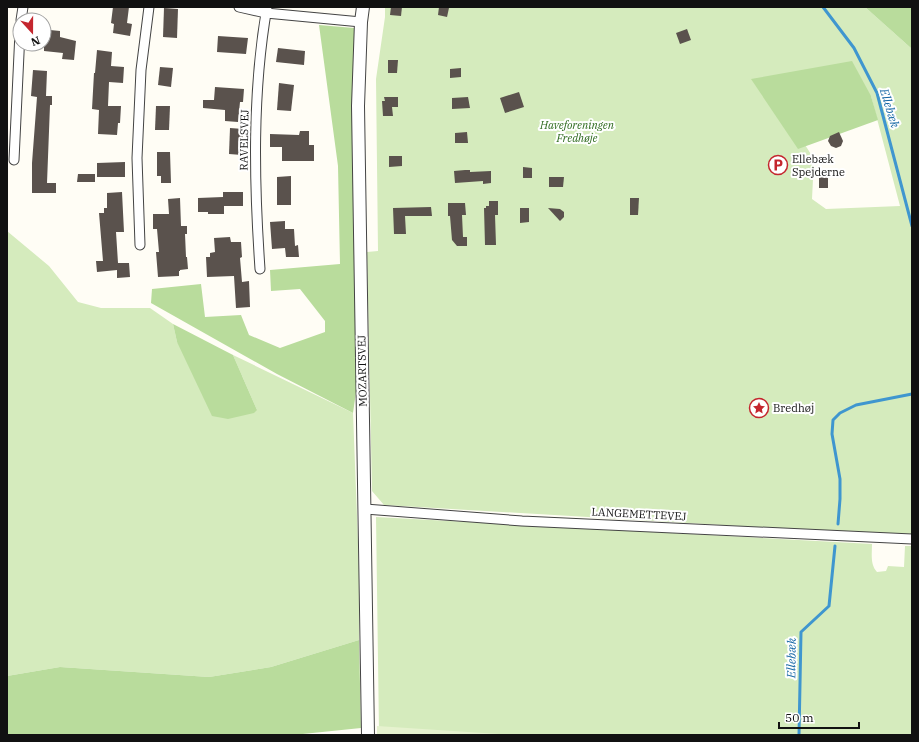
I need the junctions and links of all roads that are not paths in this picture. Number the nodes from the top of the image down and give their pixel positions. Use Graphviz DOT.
graph roads {
  1 [pos="149,7"];
  2 [pos="239,7"];
  3 [pos="363,7"];
  4 [pos="267,10"];
  5 [pos="361,22"];
  6 [pos="19,52"];
  7 [pos="14,160"];
  8 [pos="140,245"];
  9 [pos="260,269"];
  10 [pos="364,509"];
  11 [pos="912,539"];
  12 [pos="368,735"];
  1 -- 8 [label="street"];
  2 -- 4 [label="street"];
  3 -- 5 [label="street, MOZARTSVEJ"];
  4 -- 5 [label="street"];
  4 -- 9 [label="street, RAVELSVEJ"];
  5 -- 10 [label="street, MOZARTSVEJ"];
  6 -- 7 [label="street"];
  10 -- 11 [label="street, LANGEMETTEVEJ"];
  10 -- 12 [label="street, MOZARTSVEJ"];
}
